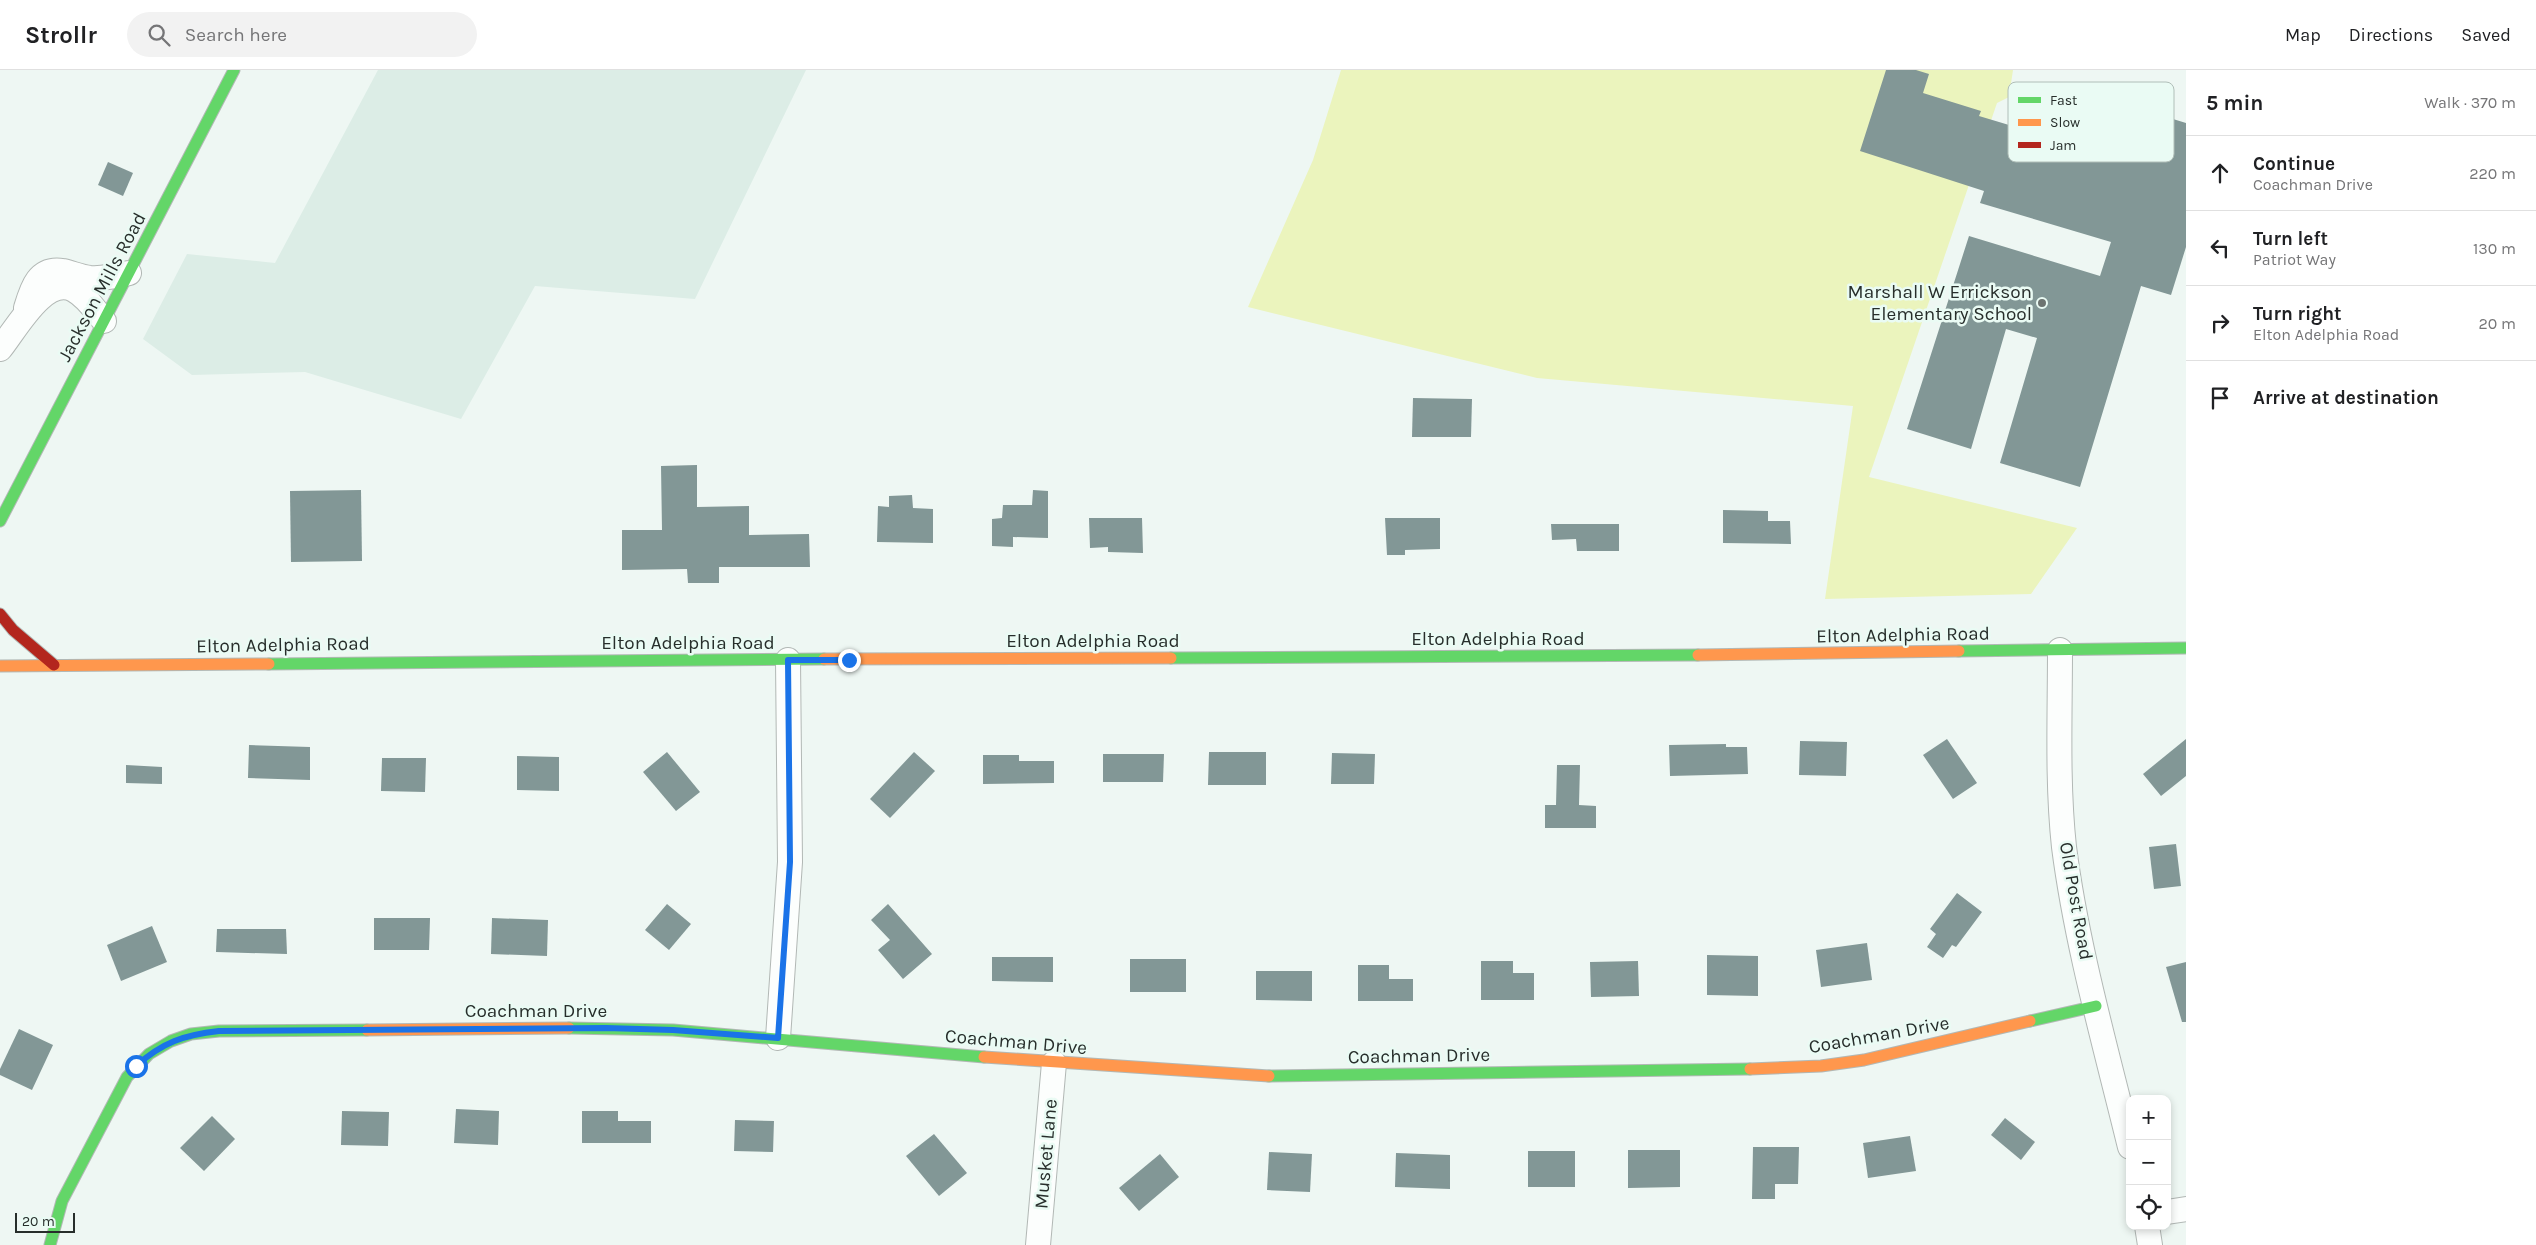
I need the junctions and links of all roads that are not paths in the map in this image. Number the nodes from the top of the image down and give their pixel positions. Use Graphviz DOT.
graph roads {
  1 [pos="234,70"];
  2 [pos="129,273"];
  3 [pos="25,315"];
  4 [pos="104,321"];
  5 [pos="0,349"];
  6 [pos="0,521"];
  7 [pos="0,614"];
  8 [pos="2186,648"];
  9 [pos="2060,650"];
  10 [pos="788,660"];
  11 [pos="54,665"];
  12 [pos="0,666"];
  13 [pos="2096,1006"];
  14 [pos="778,1038"];
  15 [pos="1054,1063"];
  16 [pos="2128,1140"];
  17 [pos="2186,1209"];
  18 [pos="2171,1211"];
  19 [pos="2148,1230"];
  20 [pos="50,1245"];
  21 [pos="1038,1245"];
  22 [pos="2150,1245"];
  1 -- 2 [label="main road, Jackson Mills Road"];
  2 -- 3 [label="street"];
  2 -- 4 [label="main road, Jackson Mills Road"];
  3 -- 4 [label="street"];
  3 -- 5 [label="street"];
  4 -- 6 [label="main road, Jackson Mills Road"];
  7 -- 11 [label="main road"];
  8 -- 9 [label="main road, Elton Adelphia Road"];
  9 -- 10 [label="main road, Elton Adelphia Road"];
  9 -- 13 [label="street, Old Post Road"];
  10 -- 11 [label="main road, Elton Adelphia Road"];
  10 -- 14 [label="street"];
  11 -- 12 [label="main road, Elton Adelphia Road"];
  13 -- 15 [label="main road, Coachman Drive"];
  13 -- 16 [label="street, Old Post Road"];
  14 -- 15 [label="main road, Coachman Drive"];
  14 -- 20 [label="main road, Coachman Drive"];
  15 -- 21 [label="street, Musket Lane"];
  17 -- 18 [label="street"];
  19 -- 22 [label="street"];
}
